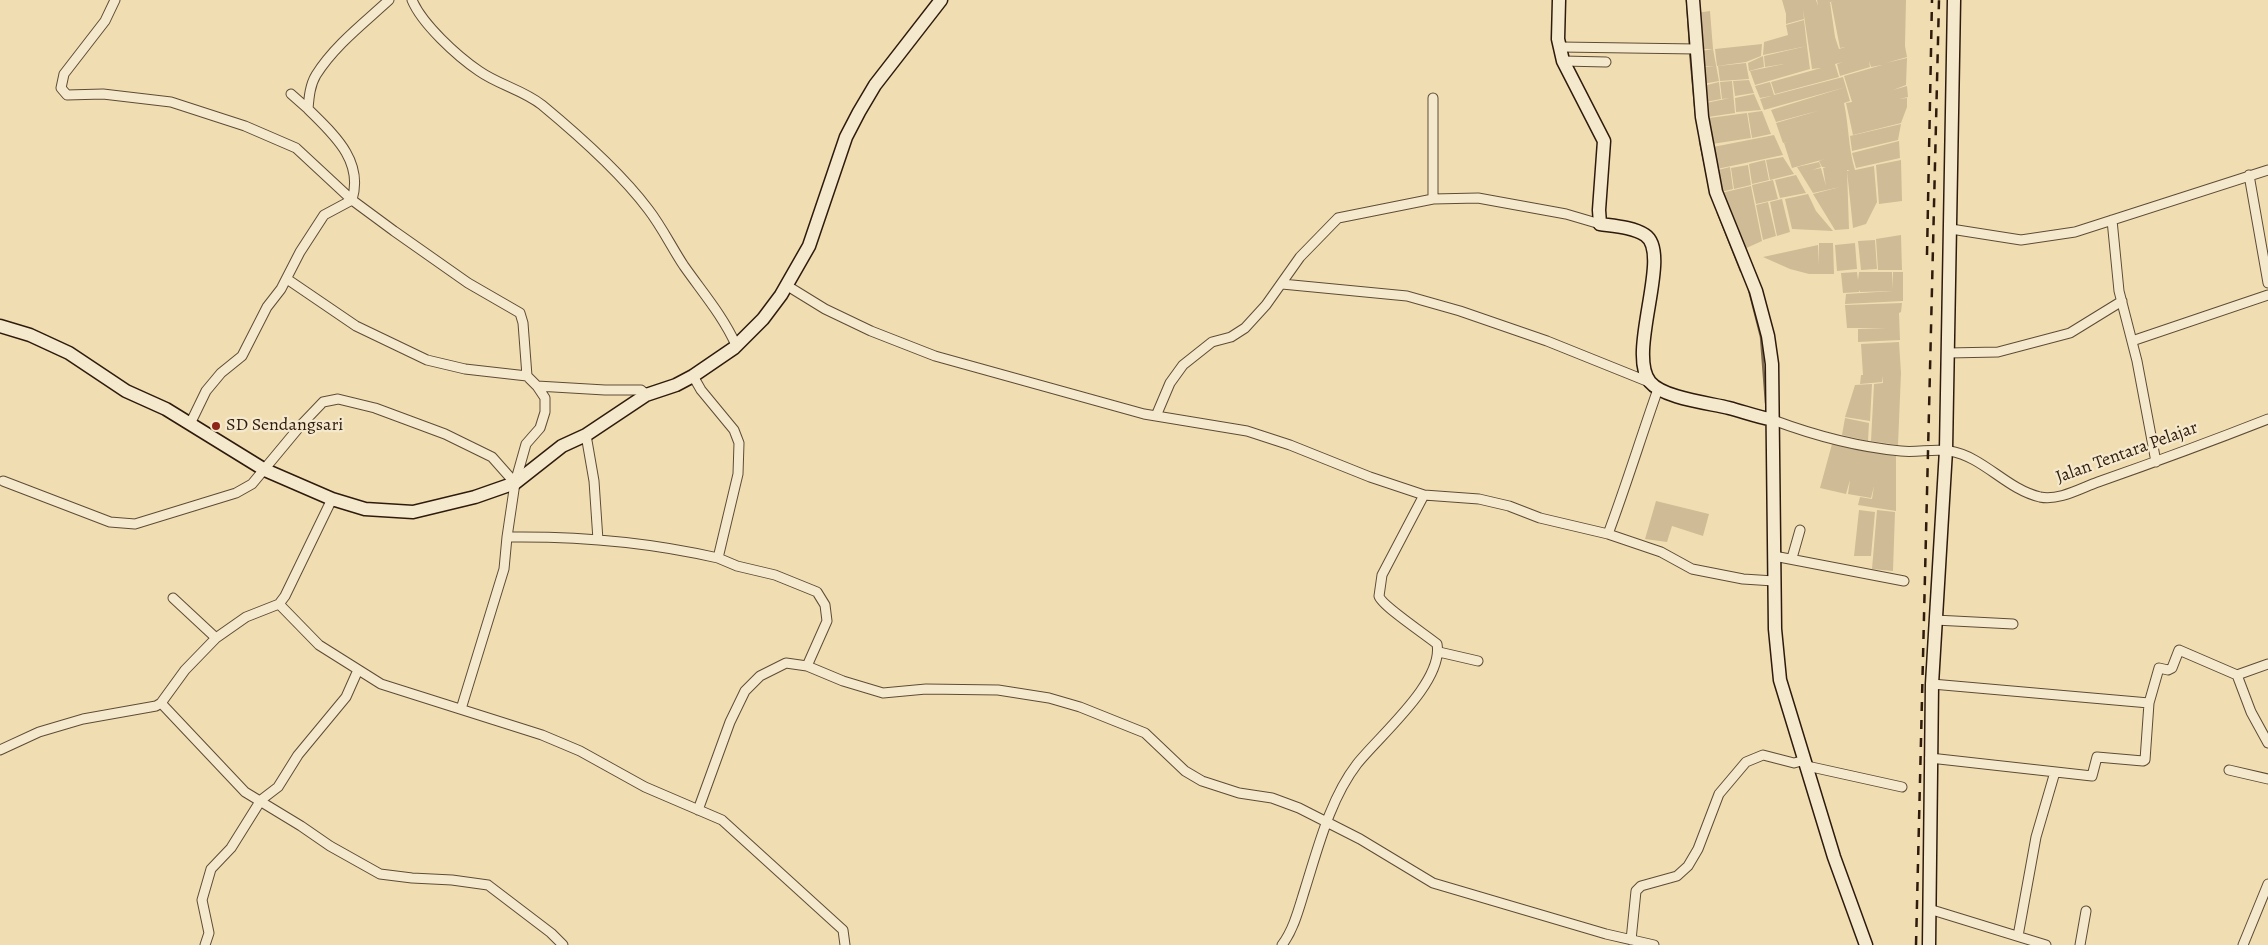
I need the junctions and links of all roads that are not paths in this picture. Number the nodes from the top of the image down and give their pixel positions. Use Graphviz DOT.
graph roads {
  1 [pos="115,0"];
  2 [pos="389,0"];
  3 [pos="412,0"];
  4 [pos="941,0"];
  5 [pos="1559,0"];
  6 [pos="1693,0"];
  7 [pos="1954,0"];
  8 [pos="1560,48"];
  9 [pos="1692,49"];
  10 [pos="1563,61"];
  11 [pos="1606,62"];
  12 [pos="291,94"];
  13 [pos="1433,98"];
  14 [pos="308,109"];
  15 [pos="2268,170"];
  16 [pos="2249,175"];
  17 [pos="1433,199"];
  18 [pos="352,200"];
  19 [pos="2112,220"];
  20 [pos="1600,224"];
  21 [pos="1951,229"];
  22 [pos="2265,255"];
  23 [pos="287,279"];
  24 [pos="2268,283"];
  25 [pos="1282,284"];
  26 [pos="786,285"];
  27 [pos="2268,295"];
  28 [pos="2122,301"];
  29 [pos="0,326"];
  30 [pos="2132,340"];
  31 [pos="736,346"];
  32 [pos="1948,353"];
  33 [pos="527,376"];
  34 [pos="693,376"];
  35 [pos="1654,385"];
  36 [pos="537,386"];
  37 [pos="648,395"];
  38 [pos="1156,416"];
  39 [pos="1767,419"];
  40 [pos="2268,419"];
  41 [pos="190,424"];
  42 [pos="586,435"];
  43 [pos="1946,450"];
  44 [pos="2156,462"];
  45 [pos="265,470"];
  46 [pos="3,481"];
  47 [pos="515,483"];
  48 [pos="1424,494"];
  49 [pos="332,499"];
  50 [pos="1800,530"];
  51 [pos="1608,534"];
  52 [pos="507,537"];
  53 [pos="598,540"];
  54 [pos="1774,556"];
  55 [pos="718,558"];
  56 [pos="1792,558"];
  57 [pos="1771,581"];
  58 [pos="1904,581"];
  59 [pos="173,598"];
  60 [pos="278,604"];
  61 [pos="1935,620"];
  62 [pos="2014,624"];
  63 [pos="216,638"];
  64 [pos="1439,652"];
  65 [pos="1478,661"];
  66 [pos="2268,664"];
  67 [pos="808,666"];
  68 [pos="358,670"];
  69 [pos="2237,675"];
  70 [pos="1932,684"];
  71 [pos="161,703"];
  72 [pos="2149,703"];
  73 [pos="461,709"];
  74 [pos="2268,743"];
  75 [pos="0,750"];
  76 [pos="1930,758"];
  77 [pos="1803,762"];
  78 [pos="2229,770"];
  79 [pos="2055,772"];
  80 [pos="2268,780"];
  81 [pos="1902,787"];
  82 [pos="261,800"];
  83 [pos="698,810"];
  84 [pos="1328,824"];
  85 [pos="2268,884"];
  86 [pos="1929,910"];
  87 [pos="2086,911"];
  88 [pos="2018,936"];
  89 [pos="1631,940"];
  90 [pos="205,945"];
  91 [pos="563,945"];
  92 [pos="845,945"];
  93 [pos="1282,945"];
  94 [pos="1654,945"];
  95 [pos="1866,945"];
  96 [pos="1929,945"];
  97 [pos="2046,945"];
  98 [pos="2080,945"];
  99 [pos="2242,945"];
  1 -- 18 [label="street"];
  2 -- 14 [label="street"];
  3 -- 31 [label="street"];
  4 -- 26 [label="street"];
  5 -- 8 [label="street"];
  6 -- 9 [label="street"];
  7 -- 21 [label="street"];
  8 -- 9 [label="street"];
  8 -- 10 [label="street"];
  9 -- 39 [label="street"];
  10 -- 11 [label="street"];
  10 -- 20 [label="street"];
  12 -- 14 [label="street"];
  13 -- 17 [label="street"];
  14 -- 18 [label="street"];
  15 -- 16 [label="street"];
  16 -- 19 [label="street"];
  16 -- 22 [label="street"];
  17 -- 20 [label="street"];
  17 -- 25 [label="street"];
  18 -- 23 [label="street"];
  18 -- 33 [label="street"];
  19 -- 21 [label="street"];
  19 -- 28 [label="street"];
  20 -- 35 [label="street"];
  21 -- 32 [label="street"];
  22 -- 24 [label="street"];
  23 -- 33 [label="street"];
  23 -- 41 [label="street"];
  25 -- 35 [label="street"];
  25 -- 38 [label="street"];
  26 -- 31 [label="street"];
  26 -- 38 [label="street"];
  27 -- 30 [label="street"];
  28 -- 30 [label="street"];
  28 -- 32 [label="street"];
  29 -- 41 [label="street"];
  30 -- 44 [label="street"];
  31 -- 34 [label="street"];
  32 -- 43 [label="street"];
  33 -- 36 [label="street"];
  34 -- 37 [label="street"];
  34 -- 55 [label="street"];
  35 -- 39 [label="street"];
  35 -- 51 [label="street"];
  36 -- 37 [label="street"];
  36 -- 47 [label="street"];
  37 -- 42 [label="street"];
  38 -- 48 [label="street"];
  39 -- 43 [label="street, Jalan Tentara Pelajar"];
  39 -- 54 [label="street"];
  40 -- 44 [label="street, Jalan Tentara Pelajar"];
  41 -- 45 [label="street"];
  42 -- 47 [label="street"];
  42 -- 53 [label="street"];
  43 -- 44 [label="street, Jalan Tentara Pelajar"];
  43 -- 61 [label="street"];
  45 -- 46 [label="street"];
  45 -- 47 [label="street"];
  45 -- 49 [label="street"];
  47 -- 49 [label="street"];
  47 -- 52 [label="street"];
  48 -- 51 [label="street"];
  48 -- 64 [label="street"];
  49 -- 60 [label="street"];
  50 -- 56 [label="street"];
  51 -- 57 [label="street"];
  52 -- 53 [label="street"];
  52 -- 73 [label="street"];
  53 -- 55 [label="street"];
  54 -- 56 [label="street"];
  54 -- 57 [label="street"];
  55 -- 67 [label="street"];
  56 -- 58 [label="street"];
  57 -- 77 [label="street"];
  59 -- 63 [label="street"];
  60 -- 63 [label="street"];
  60 -- 68 [label="street"];
  61 -- 62 [label="street"];
  61 -- 70 [label="street"];
  63 -- 71 [label="street"];
  64 -- 65 [label="street"];
  64 -- 84 [label="street"];
  66 -- 69 [label="street"];
  67 -- 83 [label="street"];
  67 -- 84 [label="street"];
  68 -- 73 [label="street"];
  68 -- 82 [label="street"];
  69 -- 72 [label="street"];
  69 -- 74 [label="street"];
  70 -- 72 [label="street"];
  70 -- 76 [label="street"];
  71 -- 75 [label="street"];
  71 -- 82 [label="street"];
  72 -- 79 [label="street"];
  73 -- 83 [label="street"];
  76 -- 79 [label="street"];
  76 -- 86 [label="street"];
  77 -- 81 [label="street"];
  77 -- 89 [label="street"];
  77 -- 95 [label="street"];
  78 -- 80 [label="street"];
  79 -- 88 [label="street"];
  82 -- 90 [label="street"];
  82 -- 91 [label="street"];
  83 -- 92 [label="street"];
  84 -- 89 [label="street"];
  84 -- 93 [label="street"];
  85 -- 99 [label="street"];
  86 -- 88 [label="street"];
  86 -- 96 [label="street"];
  87 -- 98 [label="street"];
  88 -- 97 [label="street"];
  89 -- 94 [label="street"];
}
